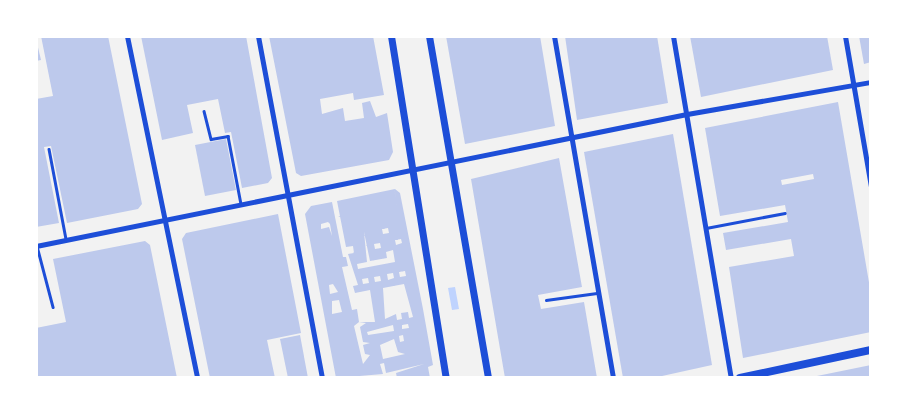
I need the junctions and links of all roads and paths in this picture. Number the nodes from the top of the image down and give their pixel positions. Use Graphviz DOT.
graph roads {
  1 [pos="127,36"];
  2 [pos="258,36"];
  3 [pos="391,36"];
  4 [pos="429,36"];
  5 [pos="554,36"];
  6 [pos="673,36"];
  7 [pos="845,36"];
  8 [pos="871,82"];
  9 [pos="853,86"];
  10 [pos="204,111"];
  11 [pos="687,114"];
  12 [pos="571,137"];
  13 [pos="49,149"];
  14 [pos="450,163"];
  15 [pos="411,170"];
  16 [pos="871,187"];
  17 [pos="288,198"];
  18 [pos="242,206"];
  19 [pos="785,213"];
  20 [pos="164,220"];
  21 [pos="706,228"];
  22 [pos="66,240"];
  23 [pos="36,245"];
  24 [pos="598,292"];
  25 [pos="546,300"];
  26 [pos="53,307"];
  27 [pos="871,350"];
  28 [pos="197,378"];
  29 [pos="322,378"];
  30 [pos="446,378"];
  31 [pos="488,378"];
  32 [pos="613,378"];
  33 [pos="731,378"];
  34 [pos="740,378"];
  1 -- 20 [label="street"];
  2 -- 17 [label="street"];
  3 -- 15 [label="main road"];
  4 -- 14 [label="main road"];
  5 -- 12 [label="street"];
  6 -- 11 [label="street"];
  7 -- 9 [label="street"];
  8 -- 9 [label="street"];
  9 -- 11 [label="street"];
  9 -- 16 [label="street"];
  10 -- 18 [label="lane"];
  11 -- 12 [label="street"];
  11 -- 21 [label="street"];
  12 -- 14 [label="street"];
  12 -- 24 [label="street"];
  13 -- 22 [label="lane"];
  14 -- 15 [label="street"];
  14 -- 31 [label="main road"];
  15 -- 17 [label="street"];
  15 -- 30 [label="main road"];
  17 -- 18 [label="street"];
  17 -- 29 [label="street"];
  18 -- 20 [label="street"];
  19 -- 21 [label="lane"];
  20 -- 22 [label="street"];
  20 -- 28 [label="street"];
  21 -- 33 [label="street"];
  22 -- 23 [label="street"];
  23 -- 26 [label="lane"];
  24 -- 25 [label="lane"];
  24 -- 32 [label="street"];
  27 -- 34 [label="main road"];
}
